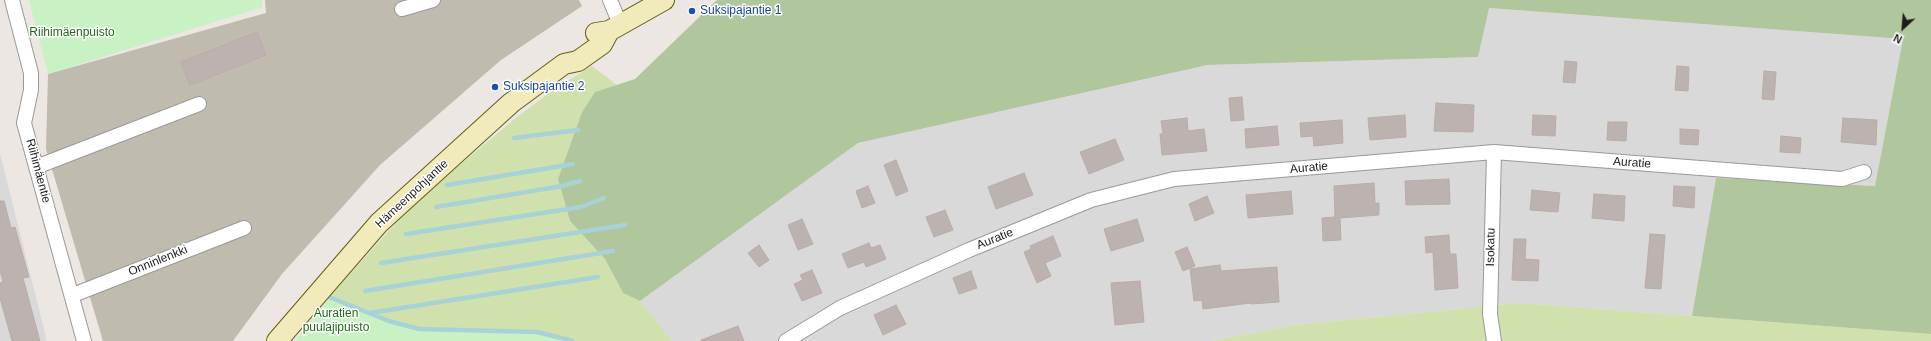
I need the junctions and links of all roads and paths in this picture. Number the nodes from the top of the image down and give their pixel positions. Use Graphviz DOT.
graph roads {
  1 [pos="12,0"];
  2 [pos="433,0"];
  3 [pos="610,0"];
  4 [pos="664,0"];
  5 [pos="402,9"];
  6 [pos="615,28"];
  7 [pos="199,104"];
  8 [pos="1494,152"];
  9 [pos="36,167"];
  10 [pos="1864,172"];
  11 [pos="244,228"];
  12 [pos="73,295"];
  13 [pos="84,341"];
  14 [pos="277,341"];
  15 [pos="786,341"];
  16 [pos="1494,341"];
  1 -- 9 [label="street, Riihimäentie"];
  2 -- 5 [label="street"];
  3 -- 6 [label="street"];
  4 -- 6 [label="main road, Hämeenpohjantie"];
  6 -- 14 [label="main road, Hämeenpohjantie"];
  7 -- 9 [label="street"];
  8 -- 10 [label="street, Auratie"];
  8 -- 15 [label="street, Auratie"];
  8 -- 16 [label="street, Isokatu"];
  9 -- 12 [label="street, Riihimäentie"];
  11 -- 12 [label="street, Onninlenkki"];
  12 -- 13 [label="street, Riihimäentie"];
}
